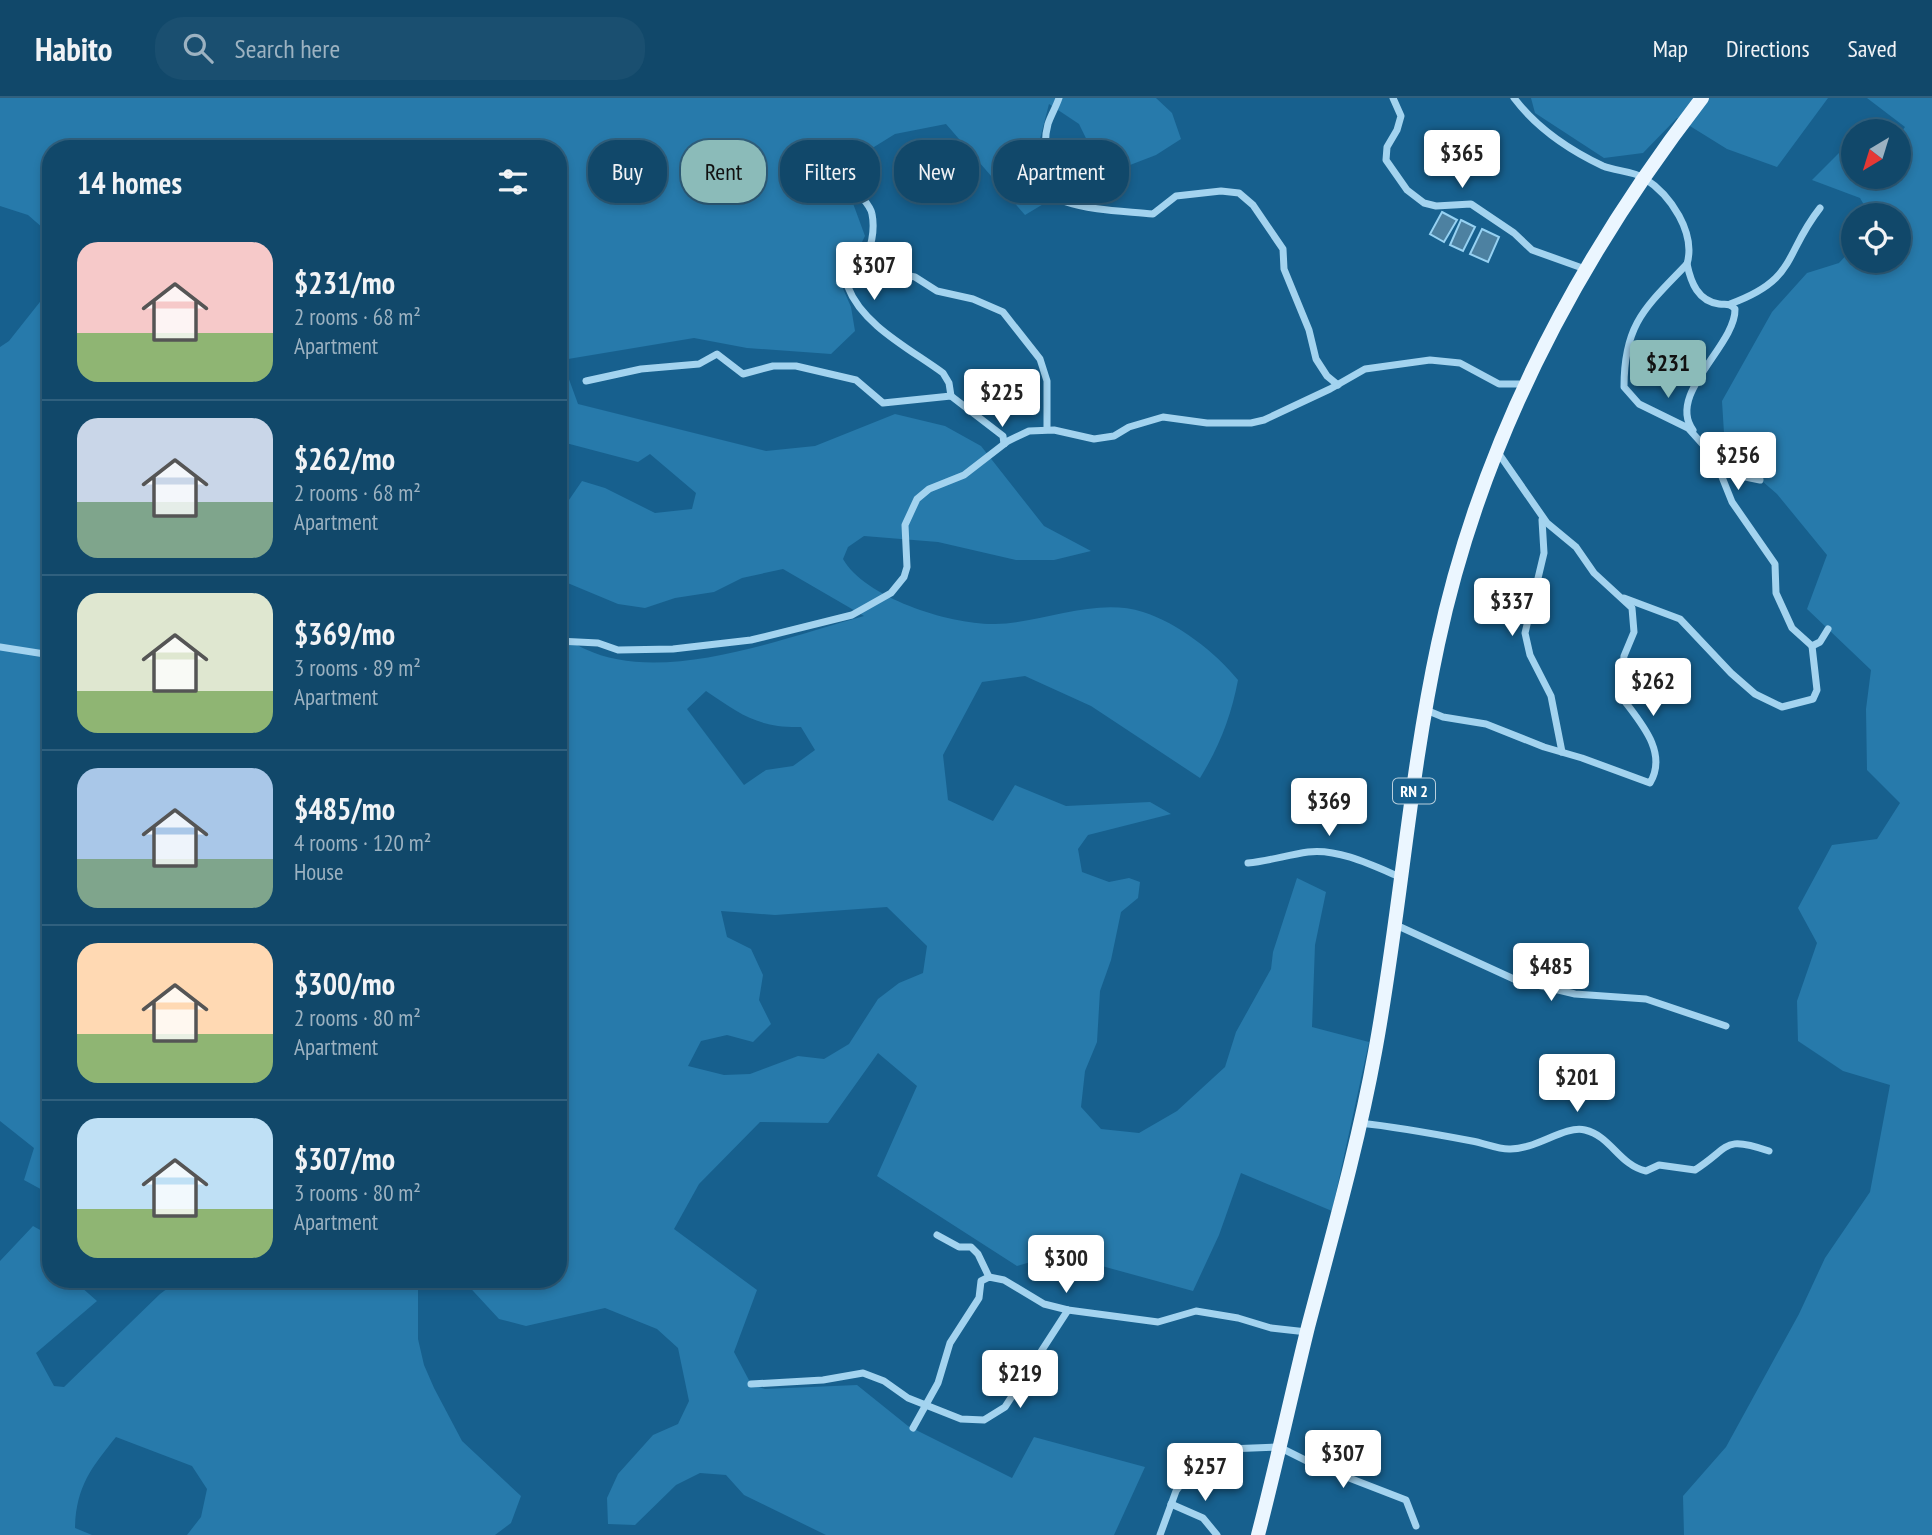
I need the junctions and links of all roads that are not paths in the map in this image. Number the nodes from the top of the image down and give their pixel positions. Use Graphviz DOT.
graph roads {
  1 [pos="1059,98"];
  2 [pos="1393,98"];
  3 [pos="1514,98"];
  4 [pos="1702,98"];
  5 [pos="1643,177"];
  6 [pos="866,203"];
  7 [pos="1820,208"];
  8 [pos="867,258"];
  9 [pos="1688,264"];
  10 [pos="1585,269"];
  11 [pos="1731,304"];
  12 [pos="586,380"];
  13 [pos="1524,384"];
  14 [pos="1338,385"];
  15 [pos="950,396"];
  16 [pos="1047,429"];
  17 [pos="1699,438"];
  18 [pos="1004,444"];
  19 [pos="1497,451"];
  20 [pos="1721,472"];
  21 [pos="1760,480"];
  22 [pos="1542,516"];
  23 [pos="1624,598"];
  24 [pos="1828,629"];
  25 [pos="567,641"];
  26 [pos="1812,646"];
  27 [pos="0,647"];
  28 [pos="42,654"];
  29 [pos="1426,710"];
  30 [pos="1562,752"];
  31 [pos="1248,863"];
  32 [pos="1403,878"];
  33 [pos="1396,925"];
  34 [pos="1726,1026"];
  35 [pos="1360,1123"];
  36 [pos="1769,1151"];
  37 [pos="937,1236"];
  38 [pos="989,1277"];
  39 [pos="1068,1310"];
  40 [pos="1307,1332"];
  41 [pos="751,1384"];
  42 [pos="927,1405"];
  43 [pos="913,1428"];
  44 [pos="1279,1447"];
  45 [pos="1171,1504"];
  46 [pos="1416,1526"];
  47 [pos="1160,1535"];
  48 [pos="1217,1535"];
  49 [pos="1258,1535"];
  1 -- 14 [label="street"];
  2 -- 10 [label="street"];
  3 -- 5 [label="street"];
  4 -- 5 [label="main road, RN 2"];
  5 -- 9 [label="street"];
  5 -- 10 [label="main road, RN 2"];
  6 -- 8 [label="street"];
  7 -- 11 [label="street"];
  8 -- 15 [label="street"];
  8 -- 16 [label="street"];
  9 -- 11 [label="street"];
  9 -- 17 [label="street"];
  10 -- 13 [label="main road, RN 2"];
  11 -- 17 [label="street"];
  12 -- 15 [label="street"];
  13 -- 14 [label="street"];
  13 -- 19 [label="main road, RN 2"];
  14 -- 16 [label="street"];
  15 -- 18 [label="street"];
  16 -- 18 [label="street"];
  17 -- 20 [label="street"];
  18 -- 25 [label="street"];
  19 -- 22 [label="street"];
  19 -- 29 [label="main road, RN 2"];
  20 -- 21 [label="street"];
  20 -- 26 [label="street"];
  22 -- 23 [label="street"];
  22 -- 30 [label="street"];
  23 -- 26 [label="street"];
  23 -- 30 [label="street"];
  24 -- 26 [label="street"];
  27 -- 28 [label="street"];
  29 -- 30 [label="street"];
  29 -- 32 [label="main road, RN 2"];
  31 -- 32 [label="street"];
  32 -- 33 [label="main road, RN 2"];
  33 -- 34 [label="street"];
  33 -- 35 [label="main road, RN 2"];
  35 -- 36 [label="street"];
  35 -- 40 [label="main road, RN 2"];
  37 -- 38 [label="street"];
  38 -- 39 [label="street"];
  38 -- 42 [label="street"];
  39 -- 40 [label="street"];
  39 -- 42 [label="street"];
  40 -- 44 [label="main road, RN 2"];
  41 -- 42 [label="street"];
  42 -- 43 [label="street"];
  44 -- 45 [label="street"];
  44 -- 46 [label="street"];
  44 -- 49 [label="main road, RN 2"];
  45 -- 47 [label="street"];
  45 -- 48 [label="street"];
}
